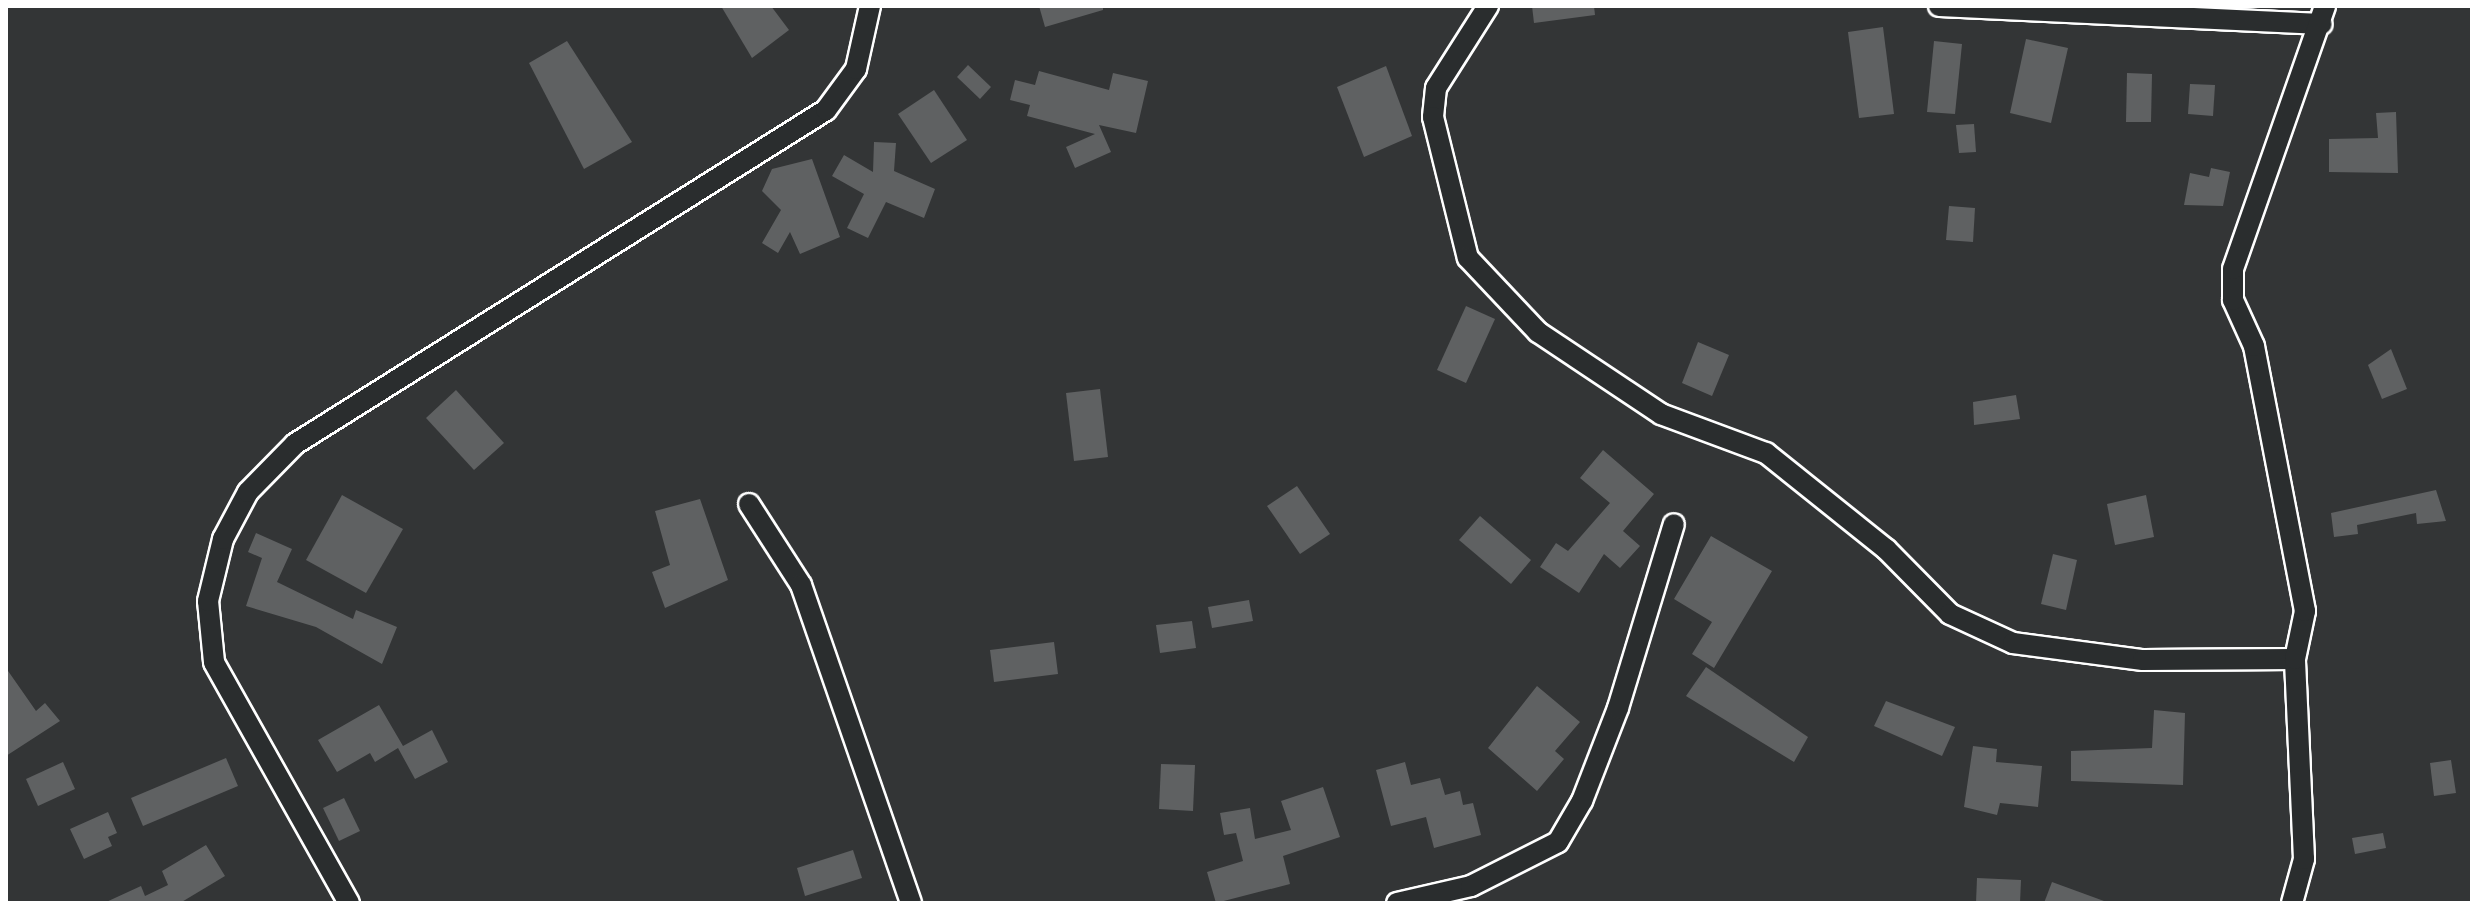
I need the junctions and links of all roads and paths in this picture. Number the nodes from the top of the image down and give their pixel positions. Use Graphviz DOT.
graph roads {
  1 [pos="870,6"];
  2 [pos="1488,6"];
  3 [pos="1939,6"];
  4 [pos="2323,15"];
  5 [pos="749,504"];
  6 [pos="1674,524"];
  7 [pos="2295,659"];
  8 [pos="349,903"];
  9 [pos="911,903"];
  10 [pos="1397,903"];
  11 [pos="2292,903"];
  1 -- 8 [label="street"];
  2 -- 7 [label="street"];
  3 -- 4 [label="street"];
  4 -- 7 [label="street"];
  5 -- 9 [label="street"];
  6 -- 10 [label="street"];
  7 -- 11 [label="street"];
}
